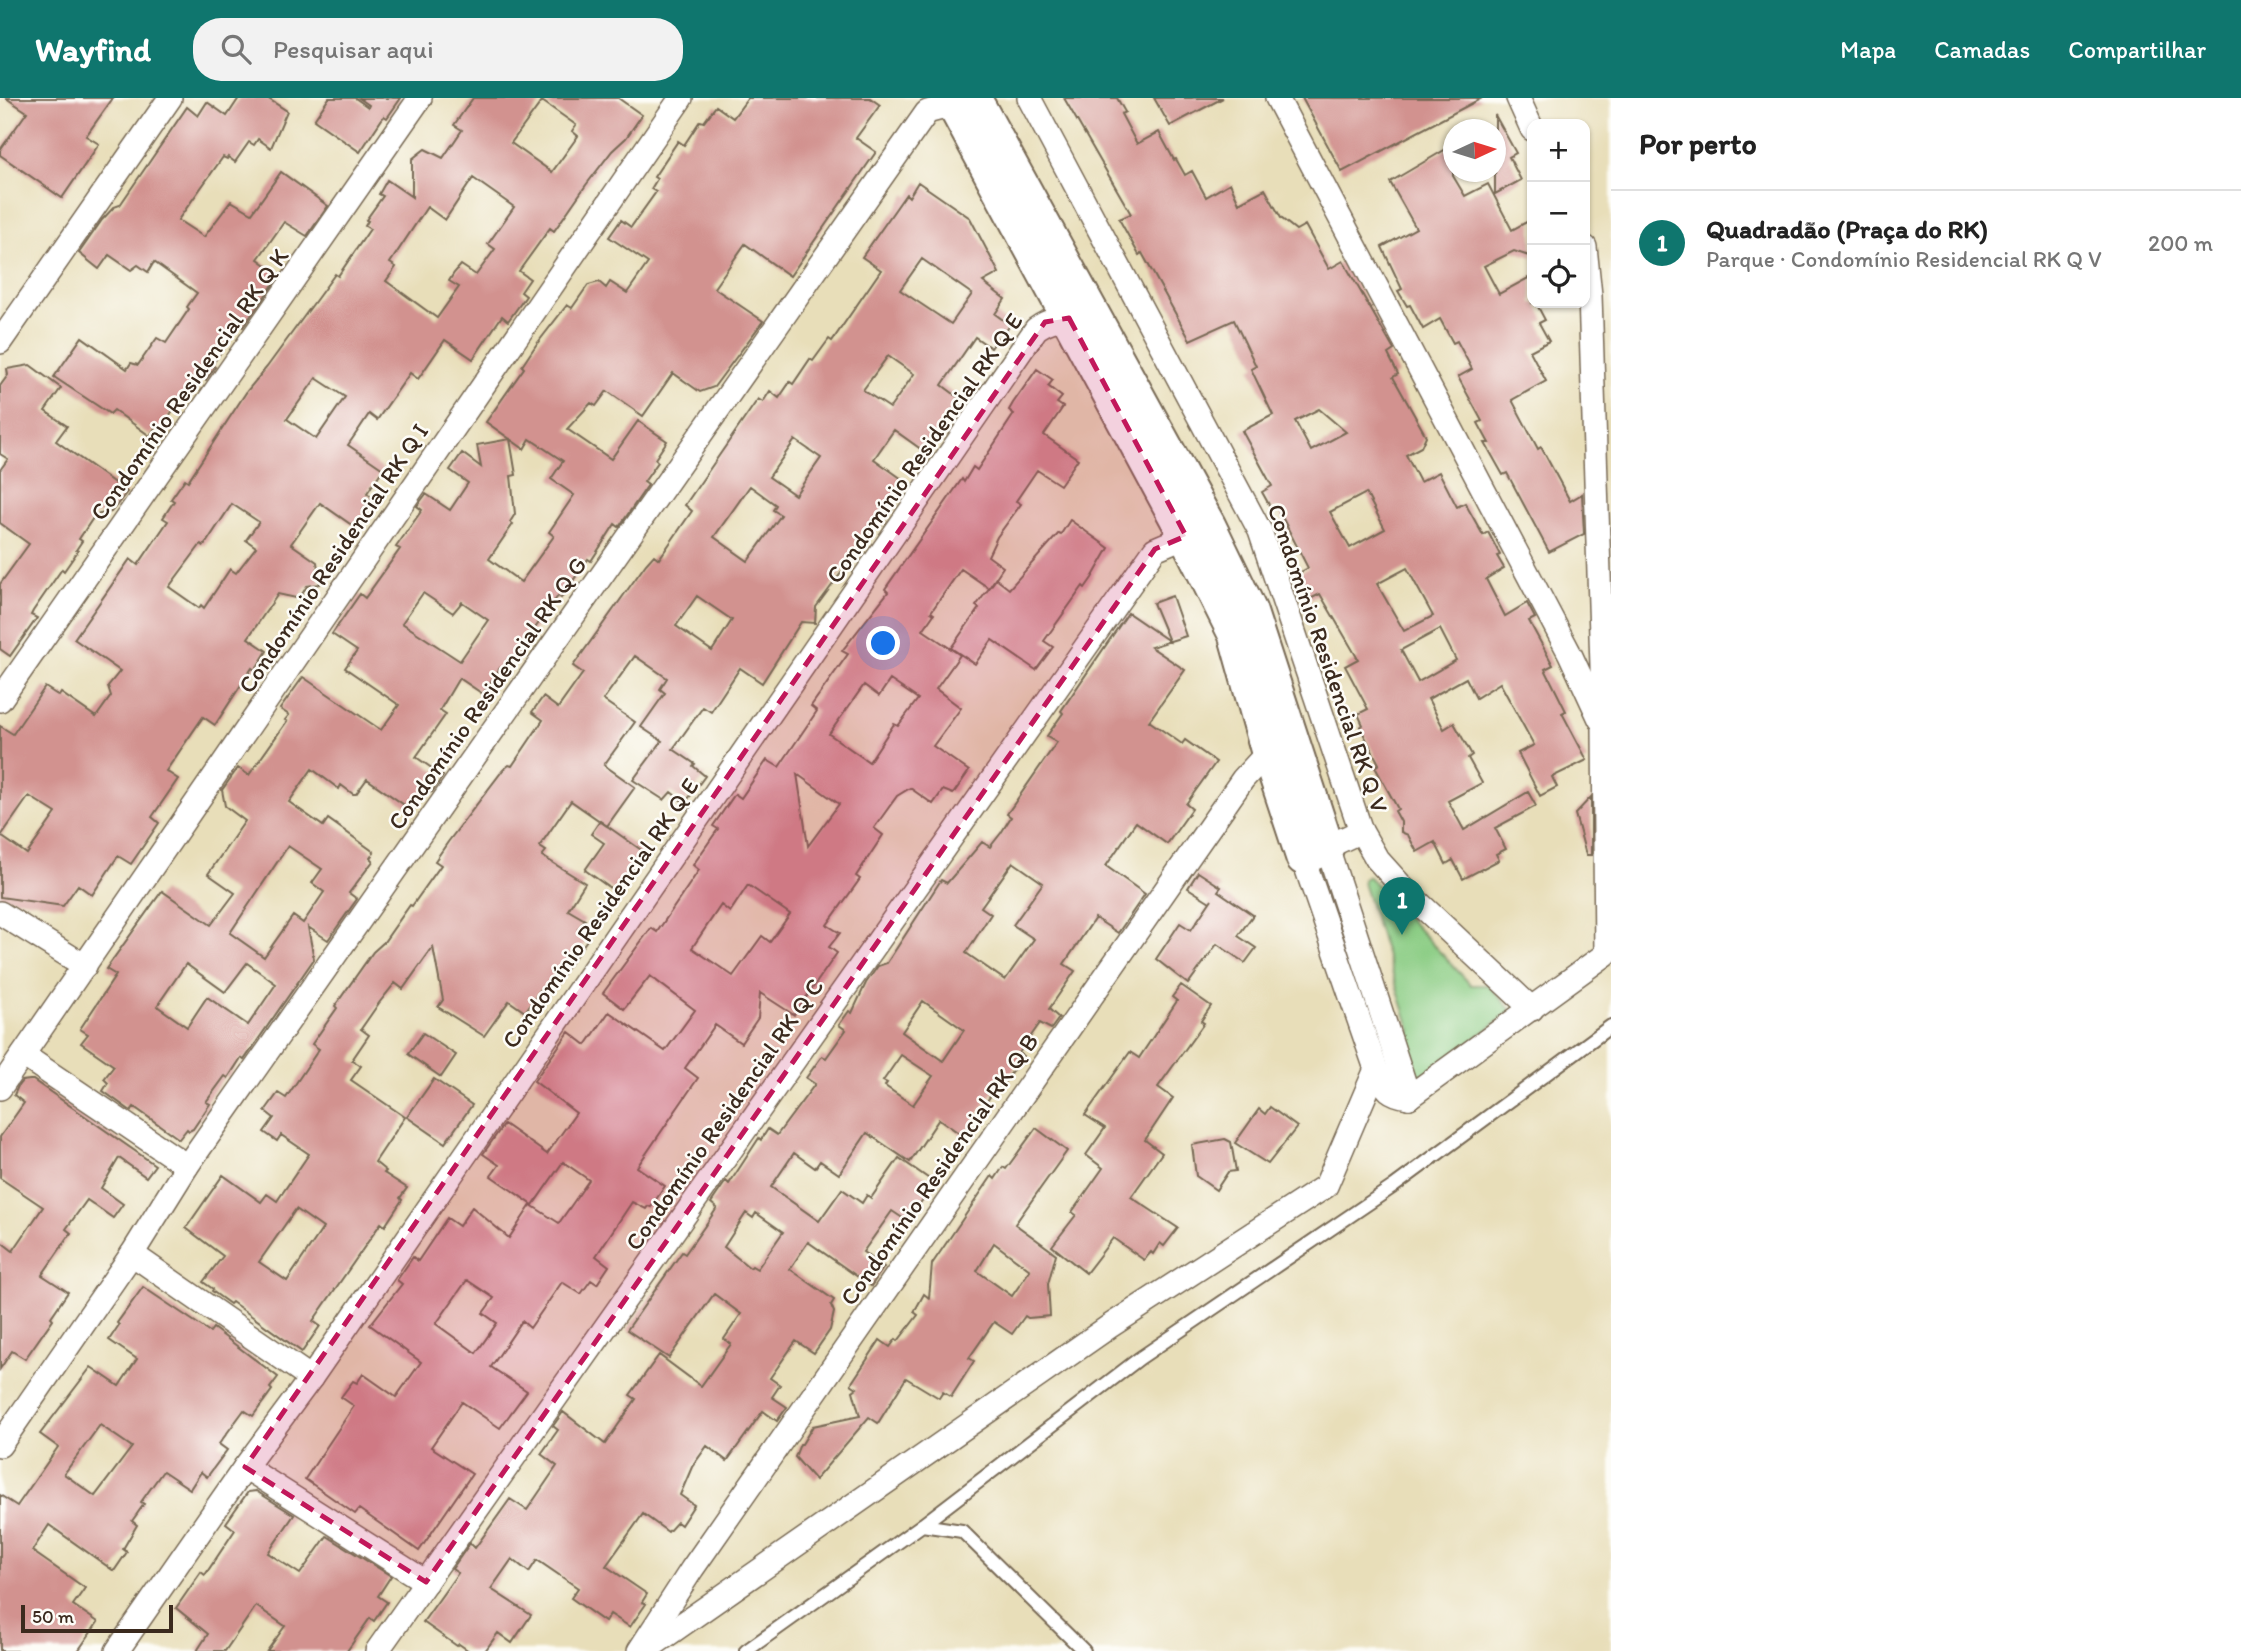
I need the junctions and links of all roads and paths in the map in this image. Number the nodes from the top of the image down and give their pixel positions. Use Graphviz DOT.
graph roads {
  1 [pos="170,98"];
  2 [pos="421,98"];
  3 [pos="681,98"];
  4 [pos="1029,98"];
  5 [pos="1277,98"];
  6 [pos="1517,98"];
  7 [pos="964,103"];
  8 [pos="1527,119"];
  9 [pos="1590,295"];
  10 [pos="1082,317"];
  11 [pos="0,342"];
  12 [pos="1198,531"];
  13 [pos="0,700"];
  14 [pos="1286,721"];
  15 [pos="1604,728"];
  16 [pos="1268,752"];
  17 [pos="1361,831"];
  18 [pos="1315,853"];
  19 [pos="0,913"];
  20 [pos="1609,955"];
  21 [pos="85,966"];
  22 [pos="1532,1009"];
  23 [pos="1611,1026"];
  24 [pos="23,1055"];
  25 [pos="1376,1069"];
  26 [pos="0,1088"];
  27 [pos="1409,1097"];
  28 [pos="187,1166"];
  29 [pos="132,1254"];
  30 [pos="311,1378"];
  31 [pos="0,1445"];
  32 [pos="245,1467"];
  33 [pos="922,1525"];
  34 [pos="426,1582"];
  35 [pos="754,1649"];
  36 [pos="117,1651"];
  37 [pos="377,1651"];
  38 [pos="642,1651"];
  39 [pos="1084,1651"];
  1 -- 11 [label="street"];
  2 -- 13 [label="street, Condomínio Residencial RK Q K"];
  3 -- 21 [label="street, Condomínio Residencial RK Q I"];
  4 -- 17 [label="street, Condomínio Residencial RK Q V"];
  5 -- 15 [label="street"];
  6 -- 8 [label="street"];
  7 -- 10 [label="street"];
  7 -- 28 [label="street, Condomínio Residencial RK Q G"];
  9 -- 15 [label="street"];
  10 -- 12 [label="street"];
  10 -- 30 [label="street, Condomínio Residencial RK Q E"];
  12 -- 14 [label="street"];
  12 -- 16 [label="street"];
  12 -- 34 [label="street, Condomínio Residencial RK Q C"];
  14 -- 16 [label="street, Condomínio Residencial RK Q B"];
  14 -- 18 [label="street"];
  15 -- 20 [label="street"];
  16 -- 18 [label="street"];
  16 -- 38 [label="street, Condomínio Residencial RK Q B"];
  17 -- 18 [label="street"];
  17 -- 22 [label="street, Condomínio Residencial RK Q V"];
  18 -- 25 [label="street"];
  18 -- 27 [label="street"];
  19 -- 21 [label="street"];
  20 -- 22 [label="street"];
  21 -- 24 [label="street, Condomínio Residencial RK Q I"];
  22 -- 27 [label="street"];
  23 -- 33 [label="lane"];
  24 -- 26 [label="street, Condomínio Residencial RK Q I"];
  24 -- 28 [label="street"];
  25 -- 27 [label="street"];
  25 -- 38 [label="street"];
  28 -- 29 [label="street, Condomínio Residencial RK Q G"];
  29 -- 30 [label="street"];
  29 -- 31 [label="street, Condomínio Residencial RK Q G"];
  30 -- 32 [label="street, Condomínio Residencial RK Q E"];
  32 -- 34 [label="street"];
  32 -- 36 [label="street, Condomínio Residencial RK Q E"];
  33 -- 35 [label="lane"];
  33 -- 39 [label="lane"];
  34 -- 37 [label="street, Condomínio Residencial RK Q C"];
}
